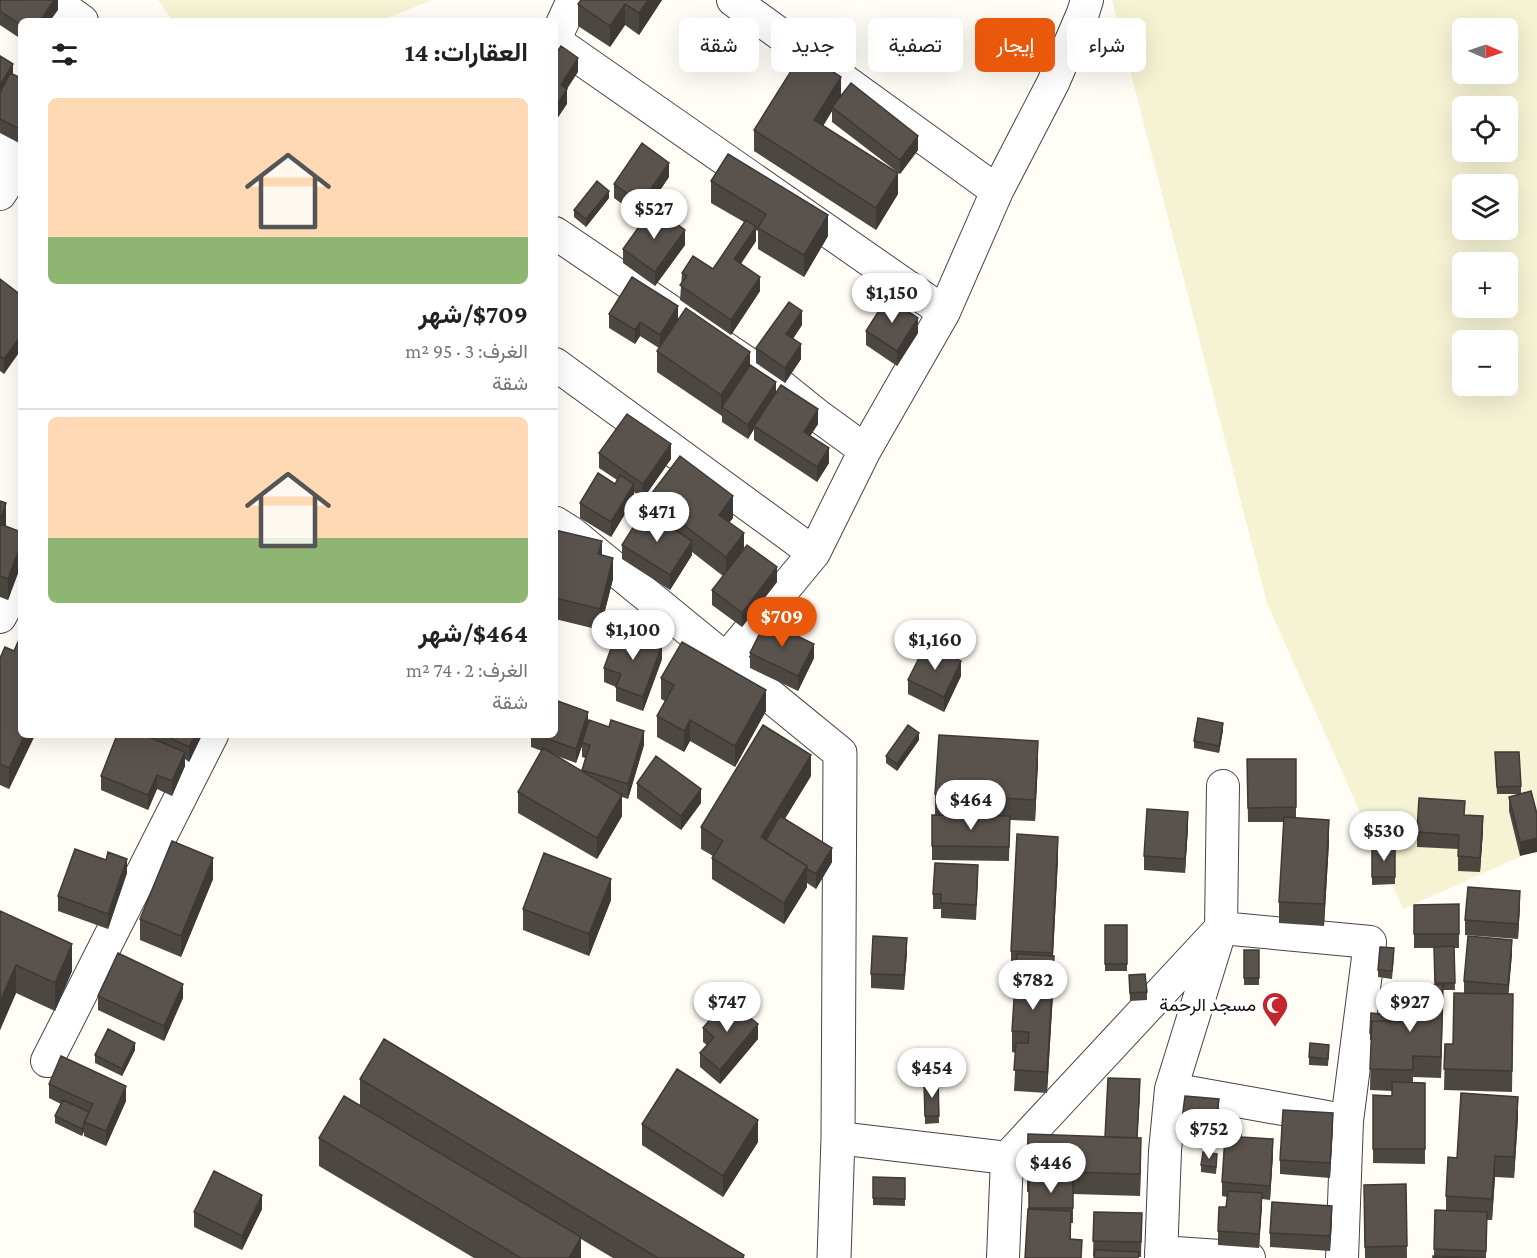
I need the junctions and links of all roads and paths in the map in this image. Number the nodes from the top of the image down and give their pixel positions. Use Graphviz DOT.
graph roads {
  1 [pos="53,0"];
  2 [pos="573,0"];
  3 [pos="733,0"];
  4 [pos="1087,0"];
  5 [pos="78,18"];
  6 [pos="558,33"];
  7 [pos="558,42"];
  8 [pos="0,149"];
  9 [pos="18,162"];
  10 [pos="18,168"];
  11 [pos="997,191"];
  12 [pos="0,194"];
  13 [pos="558,235"];
  14 [pos="944,312"];
  15 [pos="558,366"];
  16 [pos="865,450"];
  17 [pos="558,525"];
  18 [pos="814,553"];
  19 [pos="18,584"];
  20 [pos="0,617"];
  21 [pos="726,659"];
  22 [pos="210,738"];
  23 [pos="1223,786"];
  24 [pos="1221,928"];
  25 [pos="47,1060"];
  26 [pos="1171,1089"];
  27 [pos="1347,1121"];
  28 [pos="838,1138"];
  29 [pos="1007,1158"];
  30 [pos="1161,1255"];
  31 [pos="834,1258"];
  32 [pos="1003,1258"];
  33 [pos="1249,1258"];
  34 [pos="1342,1258"];
  1 -- 5 [label="street"];
  2 -- 6 [label="street"];
  3 -- 11 [label="street"];
  4 -- 11 [label="street"];
  7 -- 14 [label="street"];
  8 -- 9 [label="street"];
  10 -- 12 [label="street"];
  11 -- 14 [label="street"];
  13 -- 16 [label="street"];
  14 -- 16 [label="street"];
  15 -- 18 [label="street"];
  16 -- 18 [label="street"];
  17 -- 21 [label="street"];
  18 -- 21 [label="street"];
  19 -- 20 [label="street"];
  21 -- 28 [label="street"];
  22 -- 25 [label="street"];
  23 -- 24 [label="street"];
  24 -- 26 [label="street"];
  24 -- 27 [label="street"];
  24 -- 29 [label="street"];
  26 -- 27 [label="street"];
  26 -- 30 [label="street"];
  27 -- 34 [label="street"];
  28 -- 29 [label="street"];
  28 -- 31 [label="street"];
  29 -- 32 [label="street"];
  30 -- 33 [label="street"];
}
